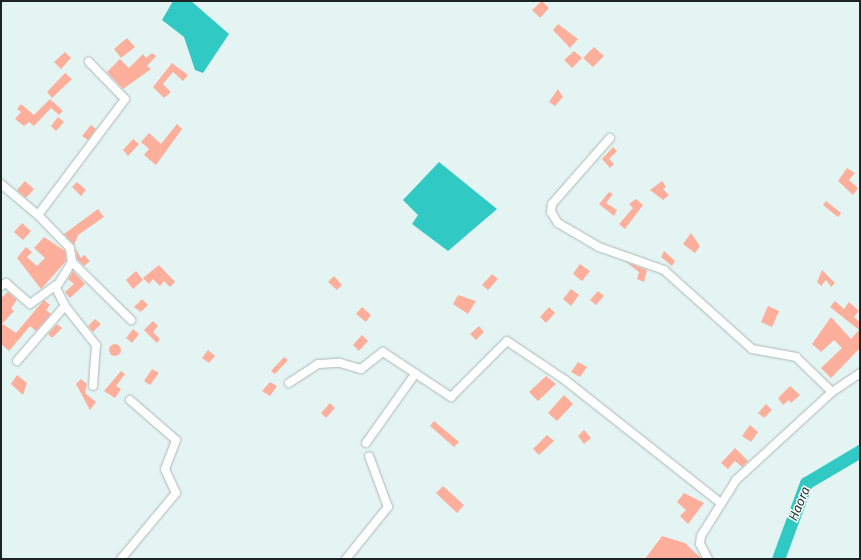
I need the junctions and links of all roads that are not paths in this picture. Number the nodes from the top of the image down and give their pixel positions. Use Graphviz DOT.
graph roads {
  1 [pos="88,62"];
  2 [pos="610,138"];
  3 [pos="1,184"];
  4 [pos="38,215"];
  5 [pos="72,262"];
  6 [pos="56,285"];
  7 [pos="1,286"];
  8 [pos="64,306"];
  9 [pos="131,320"];
  10 [pos="17,361"];
  11 [pos="860,373"];
  12 [pos="415,374"];
  13 [pos="289,383"];
  14 [pos="94,386"];
  15 [pos="832,392"];
  16 [pos="130,400"];
  17 [pos="366,443"];
  18 [pos="369,456"];
  19 [pos="721,503"];
  20 [pos="121,559"];
  21 [pos="346,559"];
  22 [pos="708,559"];
  1 -- 4 [label="street"];
  2 -- 15 [label="street"];
  3 -- 4 [label="street"];
  4 -- 5 [label="street"];
  5 -- 6 [label="street"];
  5 -- 9 [label="street"];
  6 -- 7 [label="street"];
  6 -- 8 [label="street"];
  8 -- 10 [label="street"];
  8 -- 14 [label="street"];
  11 -- 15 [label="street"];
  12 -- 13 [label="street"];
  12 -- 17 [label="street"];
  12 -- 19 [label="street"];
  15 -- 19 [label="street"];
  16 -- 20 [label="street"];
  18 -- 21 [label="street"];
  19 -- 22 [label="street"];
}
